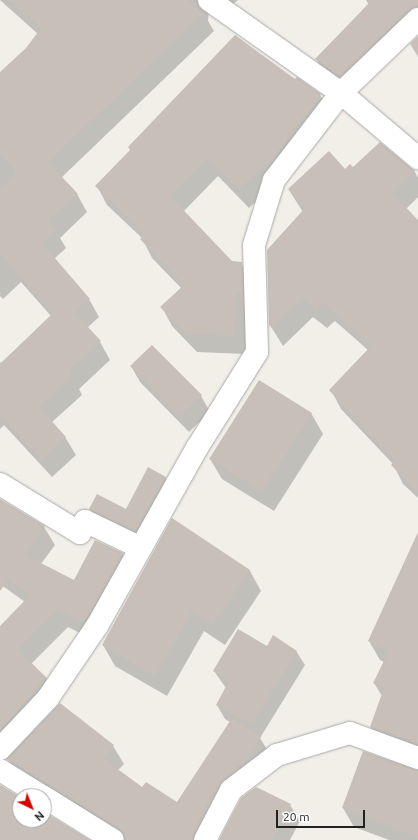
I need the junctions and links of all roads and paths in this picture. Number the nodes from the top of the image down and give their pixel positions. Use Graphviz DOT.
graph roads {
  1 [pos="209,0"];
  2 [pos="418,19"];
  3 [pos="341,93"];
  4 [pos="418,158"];
  5 [pos="0,484"];
  6 [pos="141,548"];
  7 [pos="0,749"];
  8 [pos="418,758"];
  9 [pos="0,770"];
  10 [pos="29,788"];
  11 [pos="52,803"];
  12 [pos="113,840"];
  13 [pos="205,840"];
  1 -- 3 [label="street"];
  2 -- 3 [label="street"];
  3 -- 4 [label="street"];
  3 -- 6 [label="street"];
  5 -- 6 [label="street"];
  6 -- 7 [label="street"];
  8 -- 13 [label="street"];
  9 -- 10 [label="street"];
  11 -- 12 [label="street"];
}
